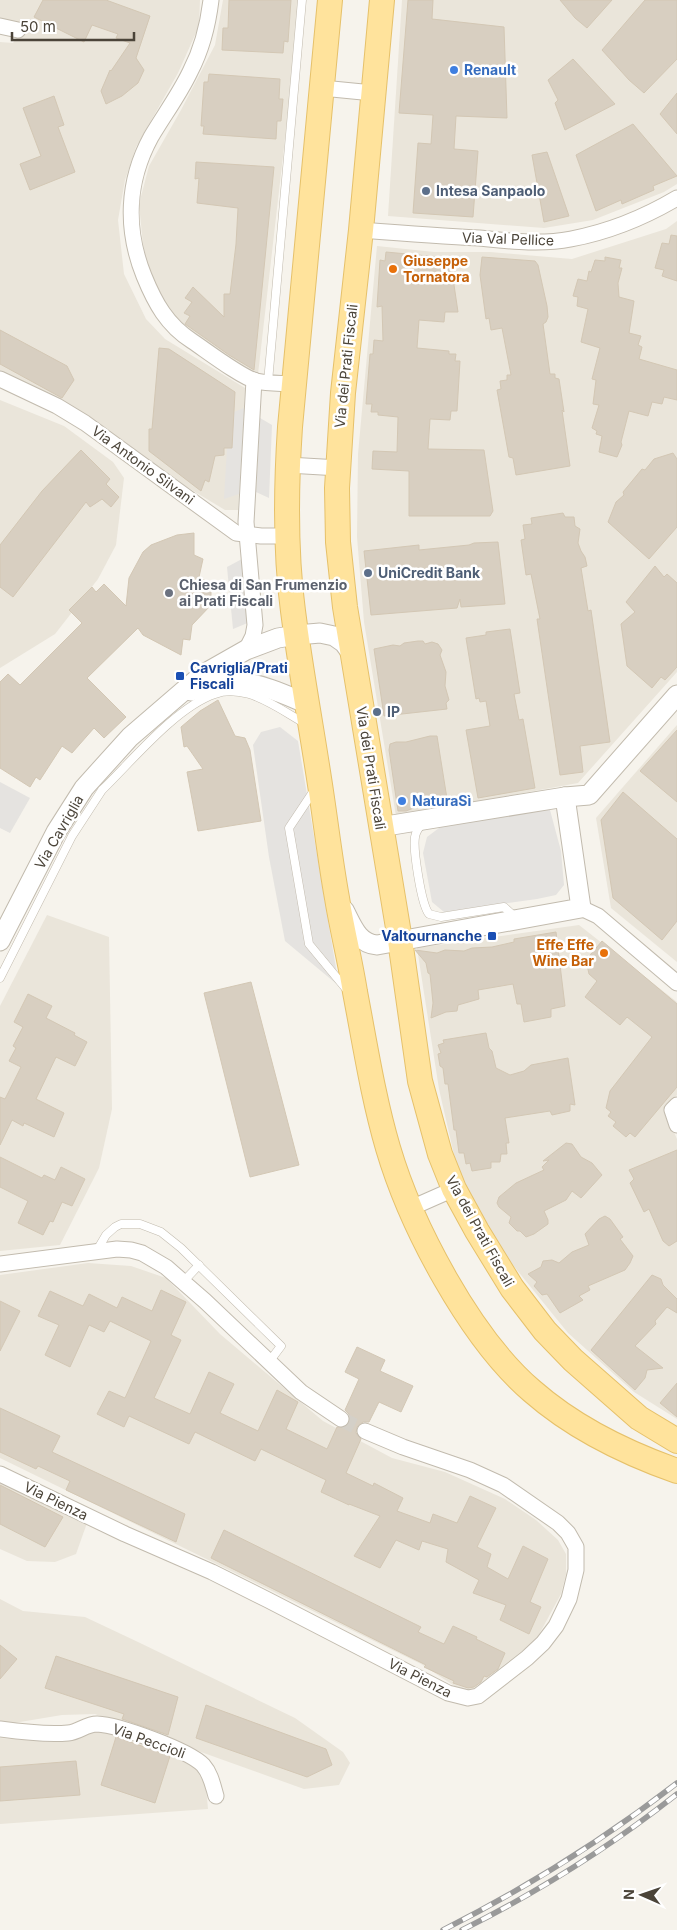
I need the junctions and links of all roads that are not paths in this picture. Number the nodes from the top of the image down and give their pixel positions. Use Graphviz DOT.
graph roads {
  1 [pos="211,0"];
  2 [pos="302,0"];
  3 [pos="330,0"];
  4 [pos="382,0"];
  5 [pos="0,26"];
  6 [pos="18,30"];
  7 [pos="322,88"];
  8 [pos="373,93"];
  9 [pos="677,198"];
  10 [pos="360,230"];
  11 [pos="0,378"];
  12 [pos="261,381"];
  13 [pos="294,384"];
  14 [pos="288,465"];
  15 [pos="339,468"];
  16 [pos="247,535"];
  17 [pos="288,536"];
  18 [pos="297,635"];
  19 [pos="246,650"];
  20 [pos="352,654"];
  21 [pos="677,695"];
  22 [pos="179,697"];
  23 [pos="308,704"];
  24 [pos="312,728"];
  25 [pos="320,780"];
  26 [pos="565,797"];
  27 [pos="428,819"];
  28 [pos="380,826"];
  29 [pos="336,897"];
  30 [pos="581,908"];
  31 [pos="517,919"];
  32 [pos="400,940"];
  33 [pos="0,941"];
  34 [pos="0,978"];
  35 [pos="677,983"];
  36 [pos="357,1002"];
  37 [pos="677,1105"];
  38 [pos="677,1124"];
  39 [pos="454,1189"];
  40 [pos="411,1208"];
  41 [pos="96,1252"];
  42 [pos="0,1264"];
  43 [pos="199,1265"];
  44 [pos="183,1282"];
  45 [pos="269,1362"];
  46 [pos="341,1419"];
  47 [pos="365,1431"];
  48 [pos="677,1441"];
  49 [pos="677,1471"];
  50 [pos="0,1474"];
  51 [pos="0,1729"];
  52 [pos="216,1796"];
  1 -- 12 [label="street"];
  2 -- 12 [label="lane"];
  3 -- 7 [label="main road"];
  4 -- 8 [label="main road, Via dei Prati Fiscali"];
  5 -- 6 [label="street"];
  7 -- 8 [label="street"];
  7 -- 13 [label="main road"];
  8 -- 10 [label="main road, Via dei Prati Fiscali"];
  9 -- 10 [label="street, Via Val Pellice"];
  10 -- 15 [label="main road, Via dei Prati Fiscali"];
  11 -- 16 [label="street, Via Antonio Silvani"];
  12 -- 13 [label="street"];
  12 -- 16 [label="street"];
  13 -- 14 [label="main road"];
  14 -- 15 [label="street"];
  14 -- 17 [label="main road"];
  15 -- 20 [label="main road, Via dei Prati Fiscali"];
  16 -- 17 [label="street, Via Antonio Silvani"];
  16 -- 19 [label="street"];
  17 -- 18 [label="main road"];
  18 -- 19 [label="street, Via Cavriglia"];
  18 -- 20 [label="street, Via Cavriglia"];
  18 -- 23 [label="main road"];
  19 -- 22 [label="street, Via Cavriglia"];
  20 -- 28 [label="main road, Via dei Prati Fiscali"];
  21 -- 26 [label="street"];
  22 -- 23 [label="street, Via Cavriglia"];
  22 -- 33 [label="street, Via Cavriglia"];
  23 -- 24 [label="main road"];
  24 -- 25 [label="main road"];
  24 -- 34 [label="lane"];
  25 -- 29 [label="main road"];
  25 -- 36 [label="lane"];
  26 -- 27 [label="street"];
  26 -- 30 [label="street"];
  27 -- 28 [label="street"];
  27 -- 31 [label="lane"];
  28 -- 32 [label="main road, Via dei Prati Fiscali"];
  29 -- 32 [label="street"];
  29 -- 36 [label="main road"];
  30 -- 31 [label="street"];
  30 -- 35 [label="street"];
  31 -- 32 [label="street"];
  32 -- 39 [label="main road, Via dei Prati Fiscali"];
  36 -- 40 [label="main road"];
  37 -- 38 [label="street"];
  39 -- 40 [label="street"];
  39 -- 48 [label="main road, Via dei Prati Fiscali"];
  40 -- 49 [label="main road"];
  41 -- 42 [label="street"];
  41 -- 43 [label="lane"];
  41 -- 44 [label="street"];
  43 -- 44 [label="lane"];
  43 -- 45 [label="lane"];
  44 -- 45 [label="street"];
  45 -- 46 [label="street"];
  47 -- 50 [label="street, Via Pienza"];
  51 -- 52 [label="street, Via Peccioli"];
}
